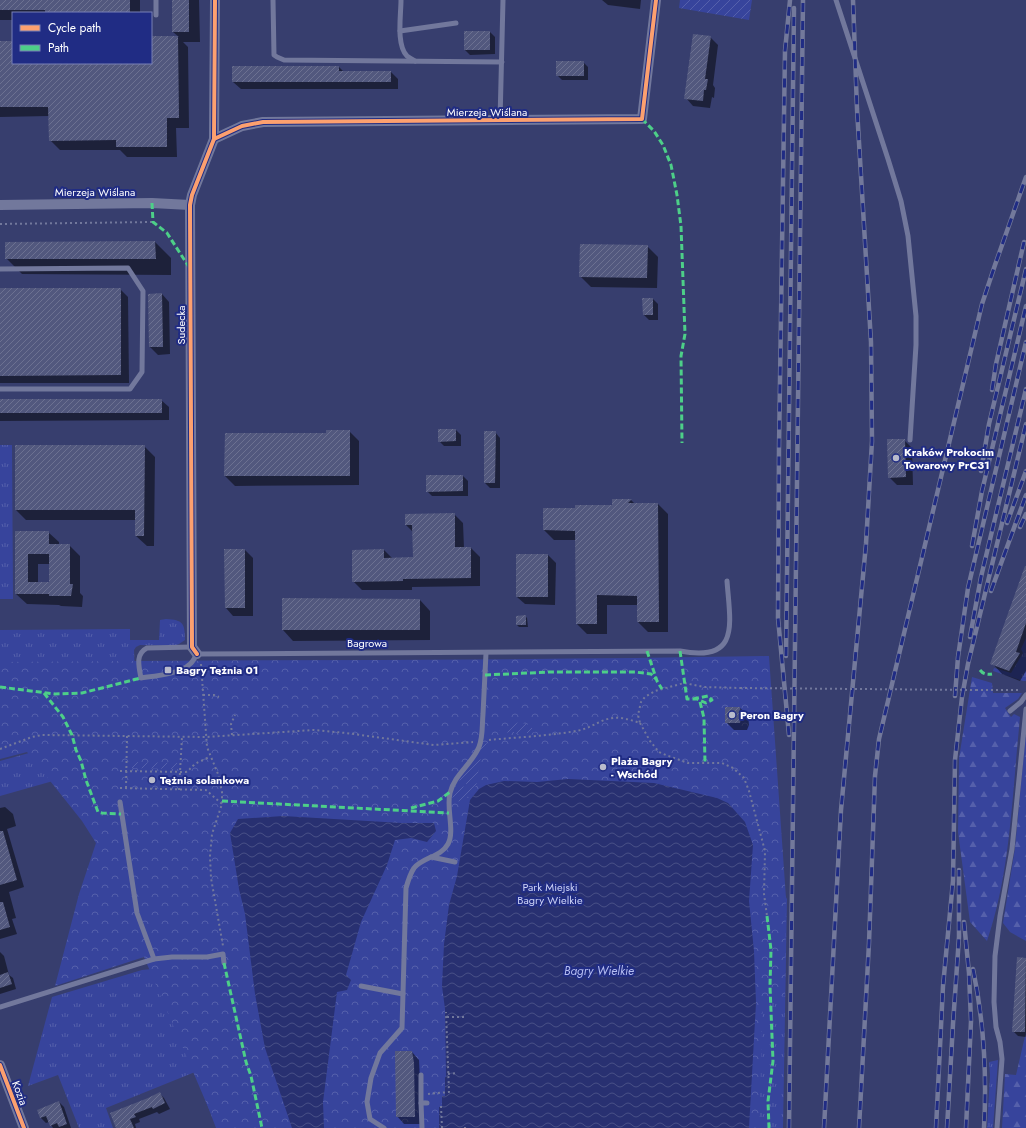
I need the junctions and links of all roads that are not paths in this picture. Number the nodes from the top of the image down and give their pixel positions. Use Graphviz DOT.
graph roads {
  1 [pos="156,0"];
  2 [pos="215,0"];
  3 [pos="273,0"];
  4 [pos="401,0"];
  5 [pos="503,0"];
  6 [pos="656,0"];
  7 [pos="836,0"];
  8 [pos="156,15"];
  9 [pos="456,23"];
  10 [pos="400,31"];
  11 [pos="416,61"];
  12 [pos="502,62"];
  13 [pos="500,121"];
  14 [pos="214,139"];
  15 [pos="0,204"];
  16 [pos="190,205"];
  17 [pos="0,269"];
  18 [pos="0,389"];
  19 [pos="910,440"];
  20 [pos="727,581"];
  21 [pos="195,650"];
  22 [pos="486,653"];
  23 [pos="1025,692"];
  24 [pos="1026,709"];
  25 [pos="1010,710"];
  26 [pos="120,802"];
  27 [pos="430,857"];
  28 [pos="455,862"];
  29 [pos="154,959"];
  30 [pos="224,963"];
  31 [pos="362,986"];
  32 [pos="403,994"];
  33 [pos="0,1007"];
  34 [pos="0,1066"];
  35 [pos="420,1075"];
  36 [pos="24,1128"];
  37 [pos="384,1128"];
  38 [pos="422,1128"];
  39 [pos="997,1128"];
  1 -- 8 [label="lane"];
  2 -- 14 [label="street, Sudecka"];
  3 -- 11 [label="lane"];
  4 -- 10 [label="lane"];
  5 -- 12 [label="lane"];
  6 -- 13 [label="street, Mierzeja Wiślana"];
  7 -- 19 [label="lane"];
  9 -- 10 [label="lane"];
  10 -- 11 [label="lane"];
  11 -- 12 [label="lane"];
  12 -- 13 [label="lane"];
  13 -- 14 [label="street, Mierzeja Wiślana"];
  14 -- 16 [label="street, Sudecka"];
  15 -- 16 [label="street, Mierzeja Wiślana"];
  16 -- 21 [label="street, Sudecka"];
  17 -- 18 [label="lane"];
  20 -- 22 [label="lane, Bagrowa"];
  21 -- 21 [label="lane, Bagrowa"];
  21 -- 22 [label="lane, Bagrowa"];
  22 -- 27 [label="lane"];
  23 -- 25 [label="lane"];
  24 -- 39 [label="lane"];
  26 -- 29 [label="lane"];
  27 -- 28 [label="lane"];
  27 -- 32 [label="lane"];
  29 -- 30 [label="lane"];
  29 -- 33 [label="lane"];
  31 -- 32 [label="lane"];
  32 -- 37 [label="lane"];
  34 -- 36 [label="street, Kozia"];
  35 -- 38 [label="lane"];
}
